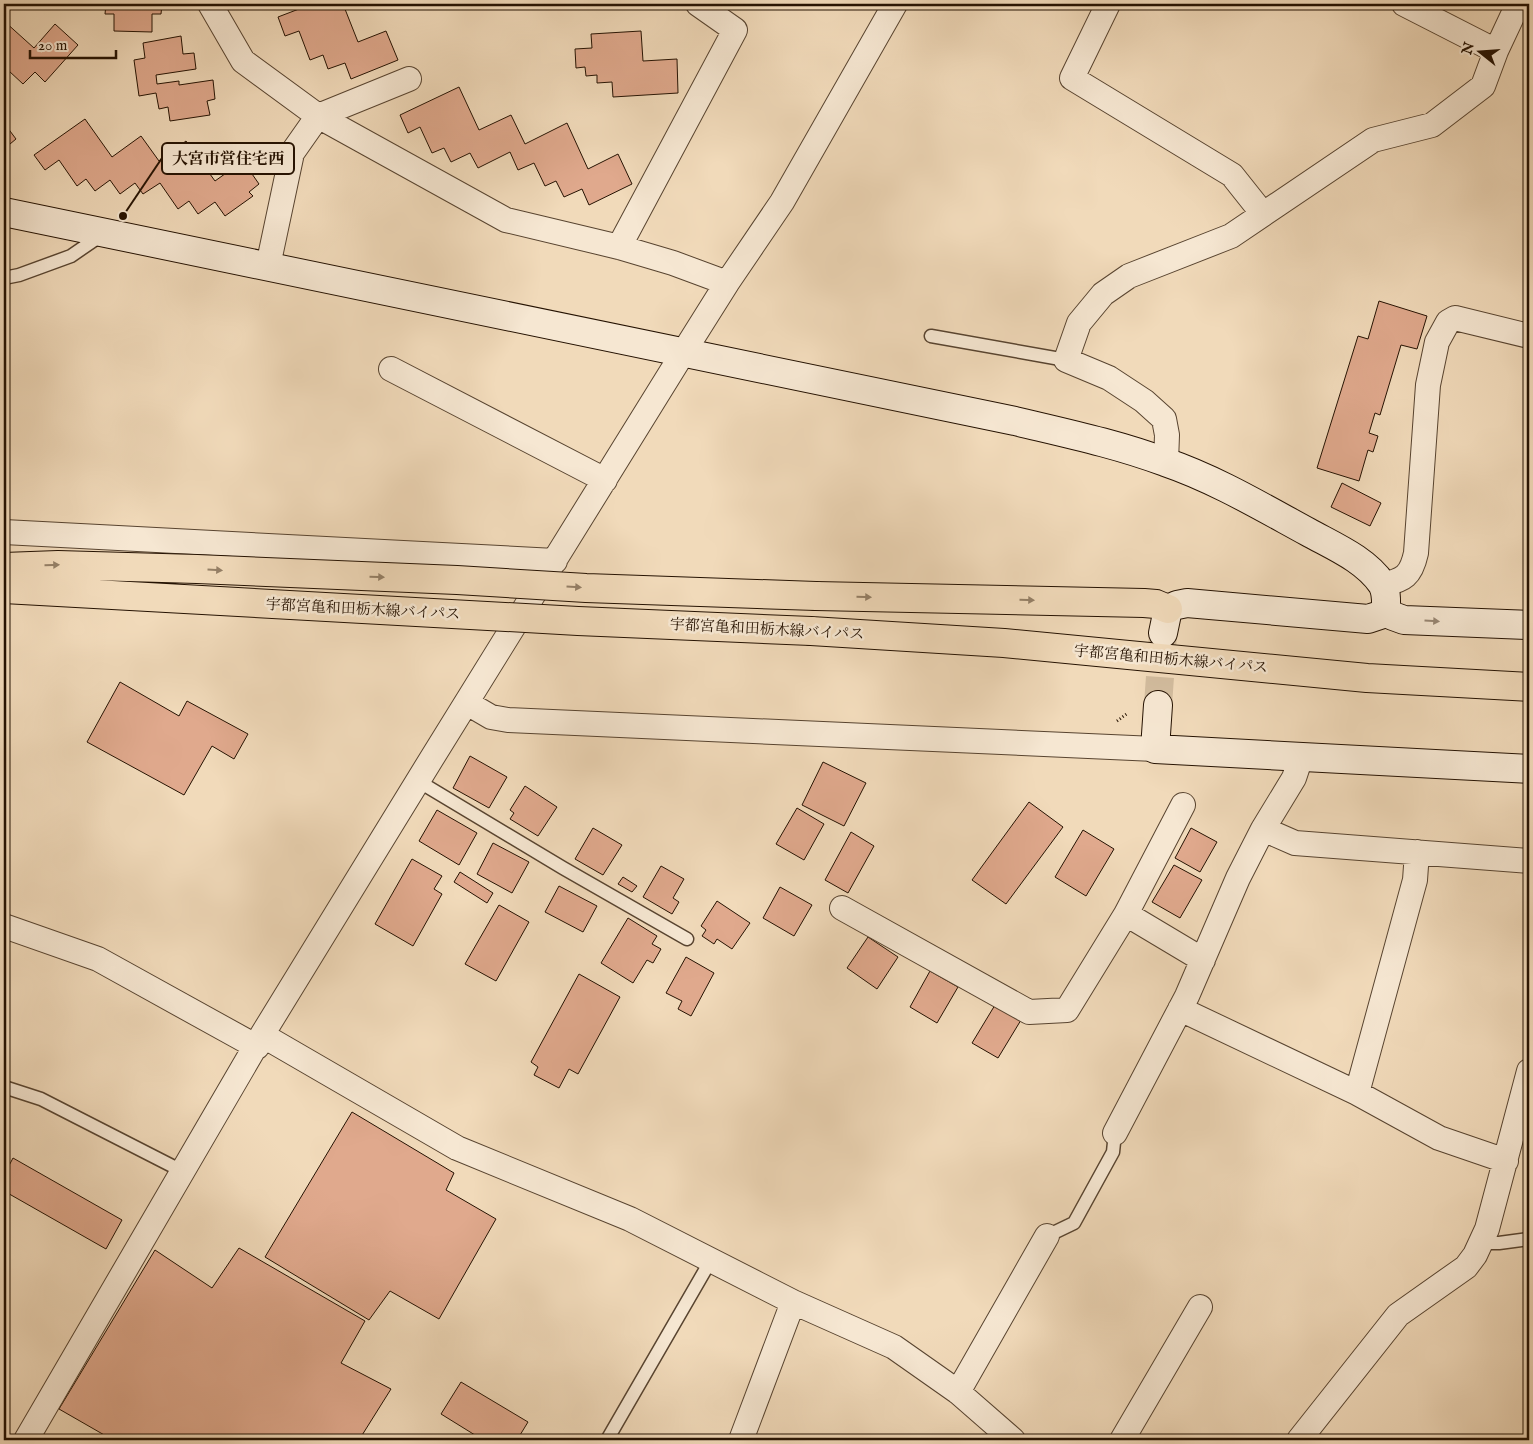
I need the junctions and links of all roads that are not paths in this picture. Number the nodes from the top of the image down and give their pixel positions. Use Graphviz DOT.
graph roads {
  1 [pos="210,4"];
  2 [pos="698,4"];
  3 [pos="894,4"];
  4 [pos="1108,4"];
  5 [pos="1404,4"];
  6 [pos="1518,4"];
  7 [pos="1496,51"];
  8 [pos="409,79"];
  9 [pos="318,116"];
  10 [pos="4,212"];
  11 [pos="1263,214"];
  12 [pos="106,233"];
  13 [pos="619,247"];
  14 [pos="268,266"];
  15 [pos="4,278"];
  16 [pos="727,283"];
  17 [pos="931,336"];
  18 [pos="1529,336"];
  19 [pos="683,353"];
  20 [pos="1066,360"];
  21 [pos="392,369"];
  22 [pos="1166,462"];
  23 [pos="605,480"];
  24 [pos="4,532"];
  25 [pos="556,561"];
  26 [pos="4,567"];
  27 [pos="4,589"];
  28 [pos="1384,598"];
  29 [pos="1166,621"];
  30 [pos="1529,625"];
  31 [pos="1529,687"];
  32 [pos="467,703"];
  33 [pos="1158,704"];
  34 [pos="1155,749"];
  35 [pos="1301,757"];
  36 [pos="1529,769"];
  37 [pos="418,781"];
  38 [pos="1183,805"];
  39 [pos="1263,829"];
  40 [pos="1417,852"];
  41 [pos="1529,861"];
  42 [pos="842,908"];
  43 [pos="1126,914"];
  44 [pos="4,926"];
  45 [pos="687,939"];
  46 [pos="1203,960"];
  47 [pos="1180,1010"];
  48 [pos="260,1041"];
  49 [pos="1529,1071"];
  50 [pos="4,1087"];
  51 [pos="1356,1093"];
  52 [pos="1115,1133"];
  53 [pos="1506,1161"];
  54 [pos="182,1171"];
  55 [pos="1047,1236"];
  56 [pos="1529,1239"];
  57 [pos="1482,1243"];
  58 [pos="712,1260"];
  59 [pos="793,1302"];
  60 [pos="1200,1307"];
  61 [pos="958,1392"];
  62 [pos="26,1440"];
  63 [pos="607,1440"];
  64 [pos="741,1440"];
  65 [pos="1013,1440"];
  66 [pos="1122,1440"];
  67 [pos="1299,1440"];
  1 -- 9 [label="street"];
  2 -- 13 [label="street"];
  3 -- 16 [label="street"];
  4 -- 11 [label="street"];
  5 -- 7 [label="street"];
  6 -- 7 [label="street"];
  7 -- 11 [label="street"];
  8 -- 9 [label="street"];
  9 -- 13 [label="street"];
  9 -- 14 [label="street"];
  10 -- 12 [label="street"];
  11 -- 20 [label="street"];
  12 -- 14 [label="street"];
  12 -- 15 [label="lane"];
  13 -- 16 [label="street"];
  14 -- 19 [label="street"];
  16 -- 19 [label="street"];
  17 -- 20 [label="lane"];
  18 -- 28 [label="street"];
  19 -- 22 [label="street"];
  19 -- 23 [label="street"];
  20 -- 22 [label="street"];
  21 -- 23 [label="street"];
  22 -- 28 [label="street"];
  23 -- 25 [label="street"];
  24 -- 25 [label="street"];
  25 -- 32 [label="street"];
  26 -- 29 [label="main road, one-way, bridge"];
  27 -- 31 [label="main road, 宇都宮亀和田栃木線バイパス, bridge"];
  28 -- 29 [label="street"];
  28 -- 30 [label="street, one-way"];
  32 -- 34 [label="street"];
  32 -- 37 [label="street"];
  33 -- 34 [label="street"];
  34 -- 35 [label="street"];
  35 -- 36 [label="street"];
  35 -- 39 [label="street"];
  37 -- 45 [label="lane"];
  37 -- 48 [label="street"];
  38 -- 43 [label="street"];
  39 -- 40 [label="street"];
  39 -- 46 [label="street"];
  40 -- 41 [label="street"];
  40 -- 51 [label="street"];
  42 -- 43 [label="street"];
  43 -- 46 [label="street"];
  44 -- 48 [label="street"];
  46 -- 47 [label="street"];
  47 -- 51 [label="street"];
  47 -- 52 [label="street"];
  48 -- 54 [label="street"];
  48 -- 58 [label="street"];
  49 -- 53 [label="street"];
  50 -- 54 [label="lane"];
  51 -- 53 [label="street"];
  52 -- 55 [label="lane"];
  53 -- 57 [label="street"];
  54 -- 62 [label="street"];
  55 -- 61 [label="street"];
  56 -- 57 [label="lane"];
  57 -- 67 [label="street"];
  58 -- 59 [label="street"];
  58 -- 63 [label="lane"];
  59 -- 61 [label="street"];
  59 -- 64 [label="street"];
  60 -- 66 [label="street"];
  61 -- 65 [label="street"];
}
